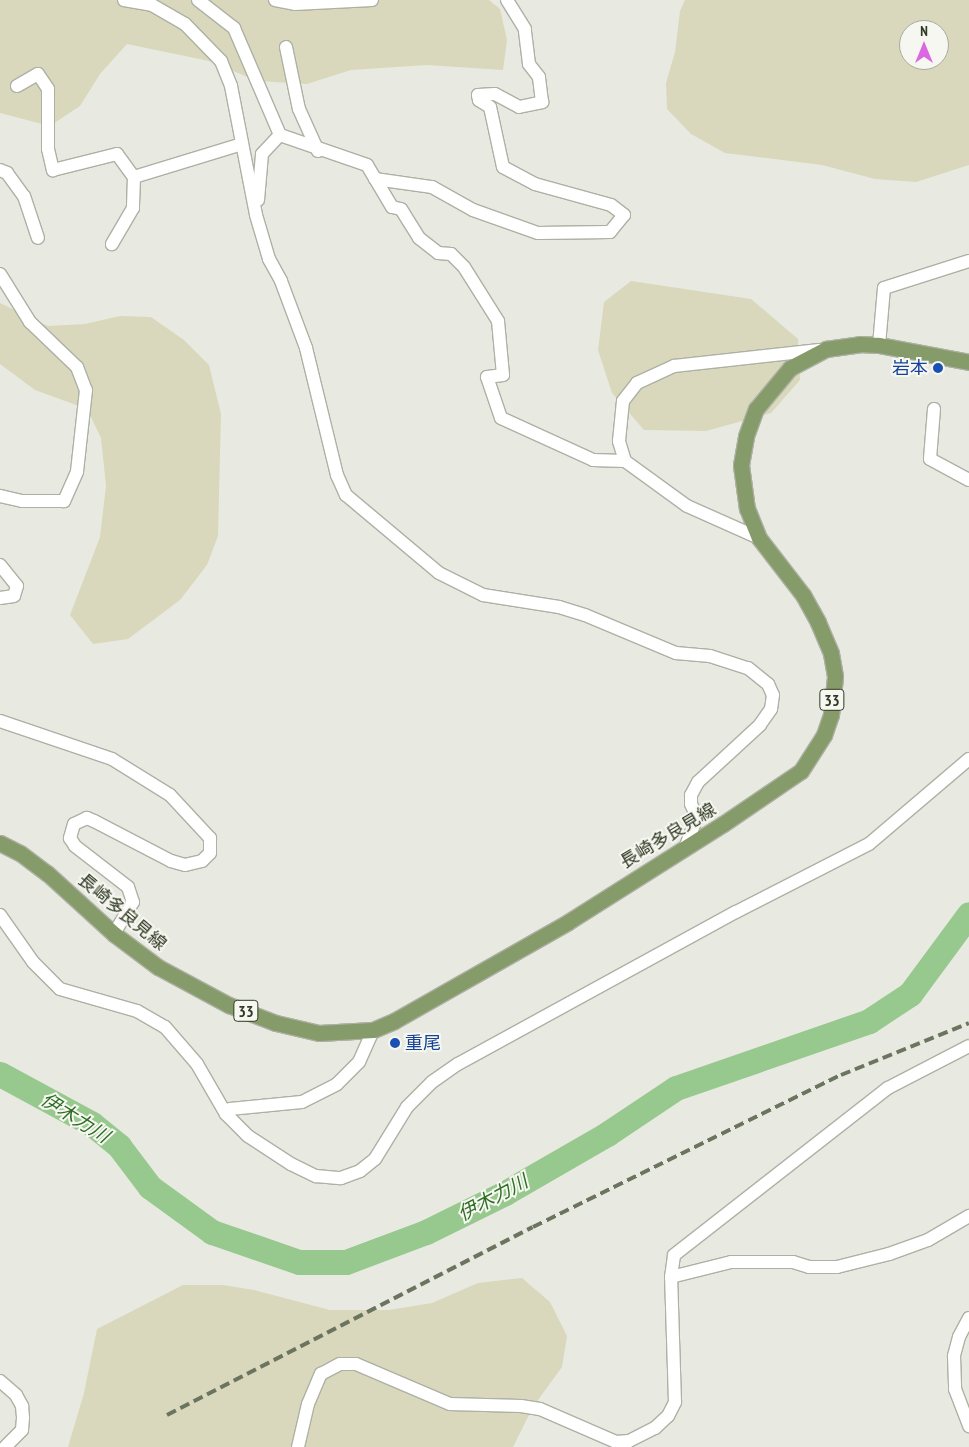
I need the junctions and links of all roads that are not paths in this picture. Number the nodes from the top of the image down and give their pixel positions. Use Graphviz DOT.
graph roads {
  1 [pos="124,0"];
  2 [pos="198,0"];
  3 [pos="275,0"];
  4 [pos="372,0"];
  5 [pos="508,0"];
  6 [pos="286,47"];
  7 [pos="17,86"];
  8 [pos="280,135"];
  9 [pos="242,144"];
  10 [pos="318,151"];
  11 [pos="0,170"];
  12 [pos="134,177"];
  13 [pos="375,179"];
  14 [pos="256,215"];
  15 [pos="38,238"];
  16 [pos="112,244"];
  17 [pos="969,261"];
  18 [pos="0,274"];
  19 [pos="879,345"];
  20 [pos="826,349"];
  21 [pos="969,362"];
  22 [pos="934,409"];
  23 [pos="626,461"];
  24 [pos="969,480"];
  25 [pos="0,496"];
  26 [pos="760,538"];
  27 [pos="0,565"];
  28 [pos="0,598"];
  29 [pos="0,721"];
  30 [pos="969,758"];
  31 [pos="0,843"];
  32 [pos="686,849"];
  33 [pos="0,915"];
  34 [pos="114,934"];
  35 [pos="373,1030"];
  36 [pos="969,1046"];
  37 [pos="226,1114"];
  38 [pos="969,1216"];
  39 [pos="671,1276"];
  40 [pos="969,1318"];
  41 [pos="0,1381"];
  42 [pos="969,1426"];
  43 [pos="4,1447"];
  44 [pos="298,1447"];
  1 -- 9 [label="street"];
  2 -- 8 [label="street"];
  3 -- 4 [label="street"];
  5 -- 13 [label="street"];
  6 -- 10 [label="street"];
  7 -- 12 [label="street"];
  8 -- 10 [label="street"];
  8 -- 14 [label="street"];
  9 -- 12 [label="street"];
  9 -- 14 [label="street"];
  10 -- 13 [label="street"];
  11 -- 15 [label="street"];
  12 -- 16 [label="street"];
  13 -- 23 [label="street"];
  14 -- 32 [label="street"];
  17 -- 19 [label="street"];
  18 -- 25 [label="street"];
  19 -- 20 [label="main road, 長崎多良見線 / 33"];
  19 -- 21 [label="main road, 長崎多良見線 / 33"];
  20 -- 23 [label="street"];
  20 -- 26 [label="main road, 長崎多良見線 / 33"];
  22 -- 24 [label="street"];
  23 -- 26 [label="street"];
  26 -- 32 [label="main road, 長崎多良見線 / 33"];
  27 -- 28 [label="street"];
  29 -- 34 [label="street"];
  30 -- 37 [label="street"];
  31 -- 34 [label="main road, 長崎多良見線 / 33"];
  32 -- 35 [label="main road, 長崎多良見線 / 33"];
  33 -- 37 [label="street"];
  34 -- 35 [label="main road, 長崎多良見線 / 33"];
  35 -- 37 [label="street"];
  36 -- 39 [label="street"];
  38 -- 39 [label="street"];
  39 -- 44 [label="street"];
  40 -- 42 [label="street"];
  41 -- 43 [label="street"];
}
